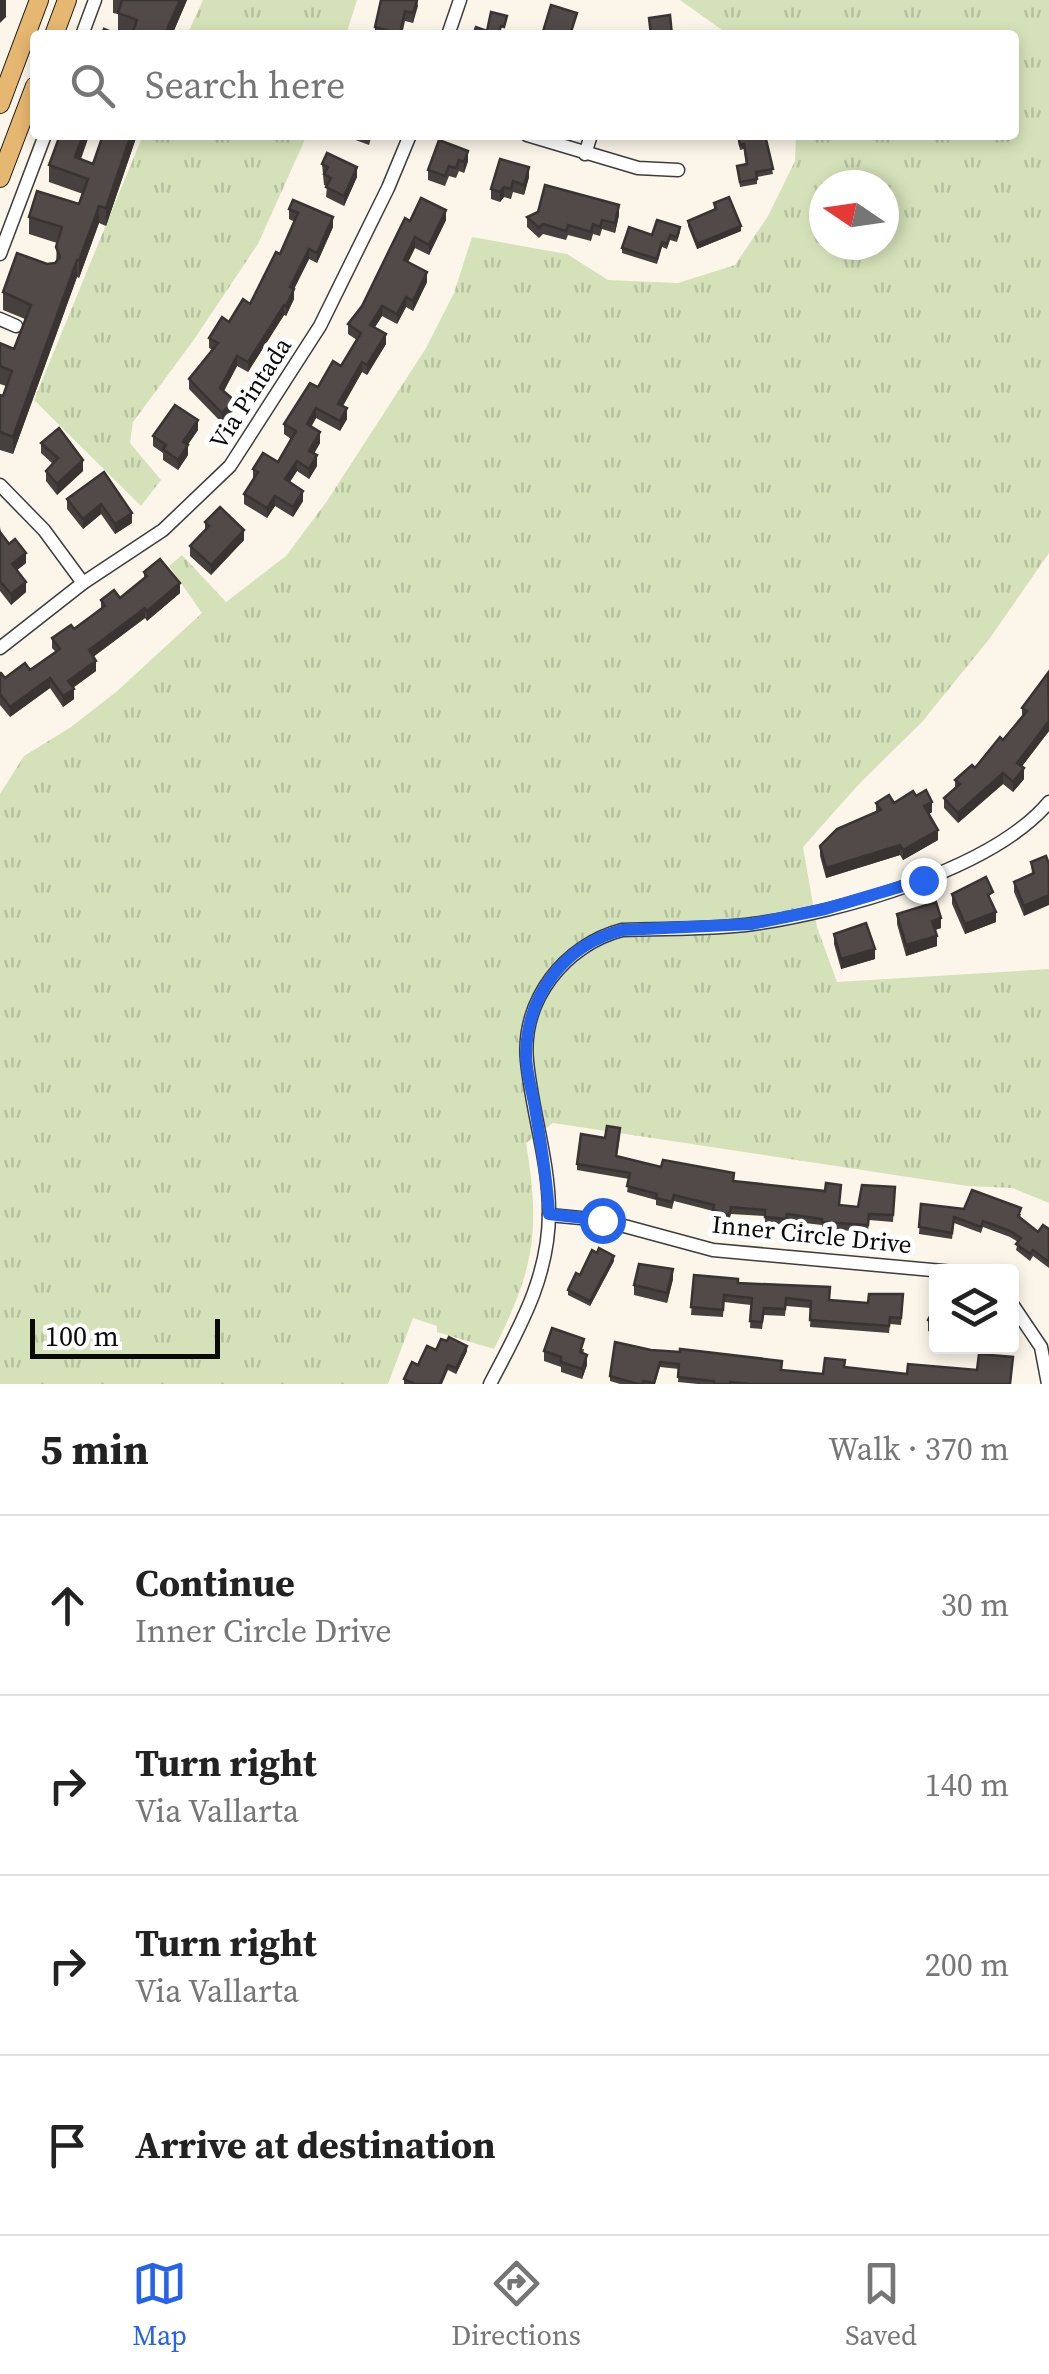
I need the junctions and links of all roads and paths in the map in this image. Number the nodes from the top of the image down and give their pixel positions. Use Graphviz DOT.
graph roads {
  1 [pos="39,0"];
  2 [pos="67,0"];
  3 [pos="95,0"];
  4 [pos="460,0"];
  5 [pos="56,30"];
  6 [pos="84,30"];
  7 [pos="450,30"];
  8 [pos="9,60"];
  9 [pos="30,99"];
  10 [pos="0,104"];
  11 [pos="43,140"];
  12 [pos="408,140"];
  13 [pos="542,140"];
  14 [pos="589,140"];
  15 [pos="585,154"];
  16 [pos="678,170"];
  17 [pos="0,178"];
  18 [pos="0,254"];
  19 [pos="17,260"];
  20 [pos="0,320"];
  21 [pos="16,326"];
  22 [pos="0,484"];
  23 [pos="82,583"];
  24 [pos="0,648"];
  25 [pos="1047,810"];
  26 [pos="549,1214"];
  27 [pos="929,1270"];
  28 [pos="1019,1314"];
  29 [pos="491,1381"];
  30 [pos="510,1384"];
  31 [pos="1048,1384"];
  1 -- 8 [label="main road"];
  2 -- 5 [label="main road"];
  3 -- 6 [label="street"];
  4 -- 7 [label="street"];
  8 -- 10 [label="main road"];
  9 -- 17 [label="main road"];
  11 -- 18 [label="street"];
  12 -- 23 [label="street, Via Pintada"];
  13 -- 15 [label="street"];
  14 -- 15 [label="street"];
  15 -- 16 [label="street"];
  18 -- 19 [label="street"];
  20 -- 21 [label="street"];
  22 -- 23 [label="street"];
  23 -- 24 [label="street, Via Pintada"];
  25 -- 26 [label="street"];
  26 -- 27 [label="street, Inner Circle Drive"];
  26 -- 29 [label="street"];
  28 -- 31 [label="street"];
  29 -- 30 [label="street"];
}
